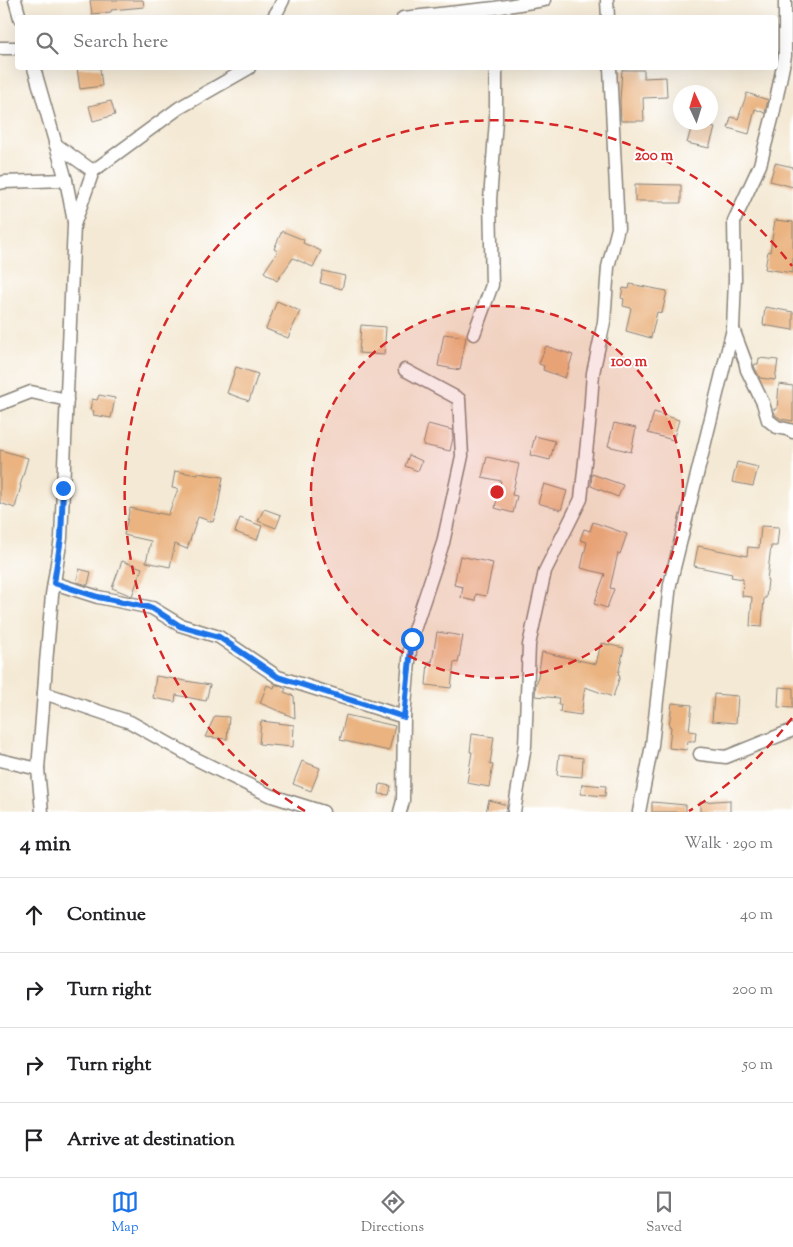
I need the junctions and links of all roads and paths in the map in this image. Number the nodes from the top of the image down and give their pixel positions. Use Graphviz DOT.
graph roads {
  1 [pos="15,0"];
  2 [pos="283,0"];
  3 [pos="544,0"];
  4 [pos="607,0"];
  5 [pos="785,0"];
  6 [pos="494,9"];
  7 [pos="19,15"];
  8 [pos="275,15"];
  9 [pos="428,15"];
  10 [pos="608,15"];
  11 [pos="0,48"];
  12 [pos="15,48"];
  13 [pos="35,70"];
  14 [pos="234,70"];
  15 [pos="245,70"];
  16 [pos="496,70"];
  17 [pos="610,70"];
  18 [pos="227,79"];
  19 [pos="56,144"];
  20 [pos="93,171"];
  21 [pos="66,180"];
  22 [pos="0,183"];
  23 [pos="74,225"];
  24 [pos="733,329"];
  25 [pos="474,334"];
  26 [pos="405,370"];
  27 [pos="67,400"];
  28 [pos="0,404"];
  29 [pos="793,432"];
  30 [pos="54,583"];
  31 [pos="44,693"];
  32 [pos="404,717"];
  33 [pos="793,730"];
  34 [pos="700,754"];
  35 [pos="0,760"];
  36 [pos="38,769"];
  37 [pos="42,812"];
  38 [pos="323,812"];
  39 [pos="400,812"];
  40 [pos="514,812"];
  41 [pos="639,812"];
  1 -- 7 [label="street"];
  2 -- 8 [label="street"];
  3 -- 6 [label="street"];
  4 -- 10 [label="street"];
  5 -- 24 [label="street"];
  6 -- 9 [label="street"];
  11 -- 12 [label="street"];
  13 -- 19 [label="street"];
  14 -- 18 [label="street"];
  15 -- 18 [label="street"];
  16 -- 25 [label="street"];
  17 -- 40 [label="street"];
  18 -- 20 [label="street"];
  19 -- 20 [label="street"];
  19 -- 21 [label="street"];
  20 -- 23 [label="street"];
  21 -- 22 [label="street"];
  21 -- 23 [label="street"];
  23 -- 27 [label="street"];
  24 -- 29 [label="street"];
  24 -- 41 [label="street"];
  26 -- 32 [label="street"];
  27 -- 28 [label="street"];
  27 -- 30 [label="street"];
  30 -- 31 [label="street"];
  30 -- 32 [label="street"];
  31 -- 36 [label="street"];
  31 -- 38 [label="street"];
  32 -- 39 [label="street"];
  33 -- 34 [label="street"];
  35 -- 36 [label="street"];
  36 -- 37 [label="street"];
}
